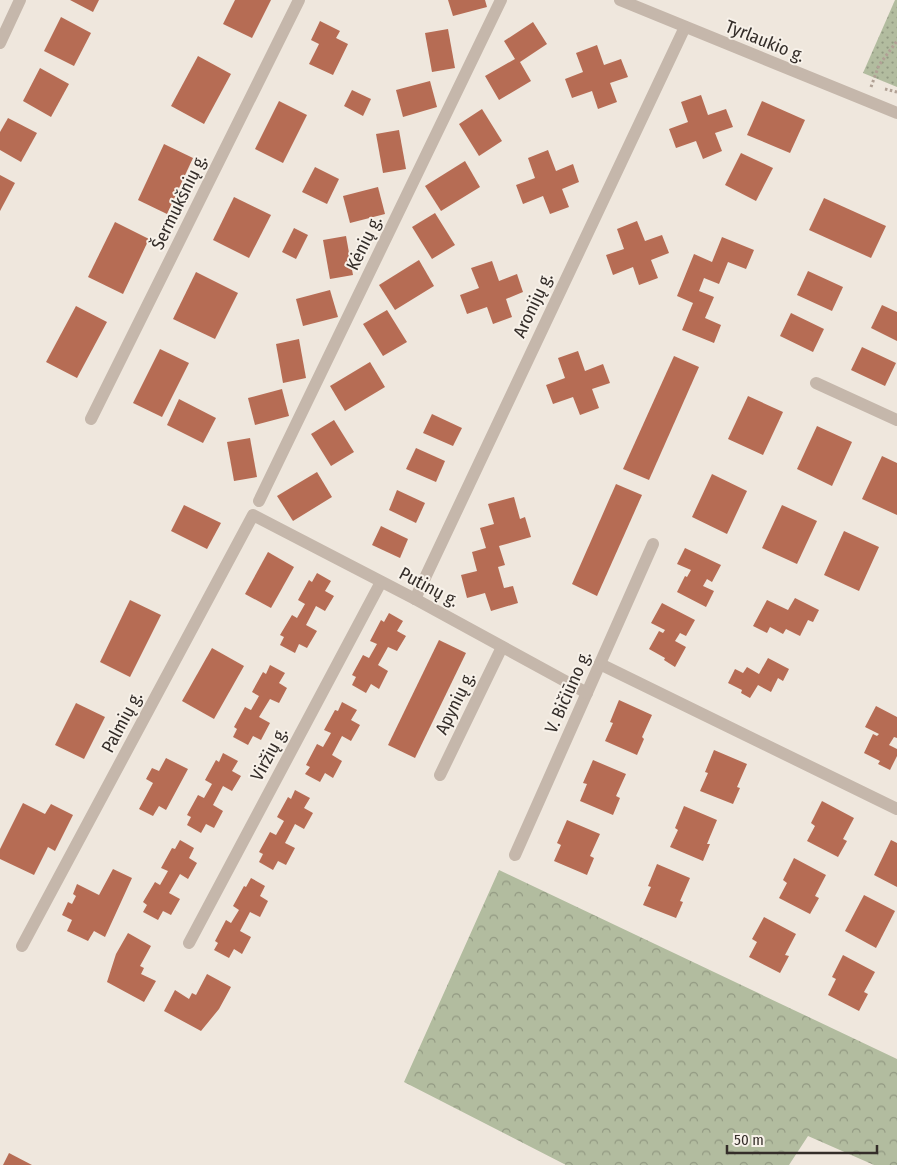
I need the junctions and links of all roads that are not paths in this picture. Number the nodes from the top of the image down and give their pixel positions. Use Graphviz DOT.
graph roads {
  1 [pos="20,0"];
  2 [pos="299,0"];
  3 [pos="501,0"];
  4 [pos="620,0"];
  5 [pos="685,27"];
  6 [pos="0,43"];
  7 [pos="897,113"];
  8 [pos="816,383"];
  9 [pos="91,420"];
  10 [pos="897,420"];
  11 [pos="260,501"];
  12 [pos="253,515"];
  13 [pos="653,544"];
  14 [pos="381,582"];
  15 [pos="415,599"];
  16 [pos="502,647"];
  17 [pos="600,664"];
  18 [pos="587,693"];
  19 [pos="440,774"];
  20 [pos="897,809"];
  21 [pos="515,855"];
  22 [pos="189,943"];
  23 [pos="22,946"];
  1 -- 6 [label="street"];
  2 -- 9 [label="street, Šermukšnių g."];
  3 -- 11 [label="street, Kėnių g."];
  4 -- 5 [label="street, Tyrlaukio g."];
  5 -- 7 [label="street, Tyrlaukio g."];
  5 -- 15 [label="street, Aronijų g."];
  8 -- 10 [label="street"];
  12 -- 14 [label="street, Putinų g."];
  12 -- 23 [label="street, Palmių g."];
  13 -- 17 [label="street, V. Bičiūno g."];
  14 -- 15 [label="street, Putinų g."];
  14 -- 22 [label="street, Viržių g."];
  15 -- 16 [label="street, Putinų g."];
  16 -- 18 [label="street, Putinų g."];
  16 -- 19 [label="street, Apynių g."];
  17 -- 18 [label="street, V. Bičiūno g."];
  17 -- 20 [label="street"];
  18 -- 21 [label="street, V. Bičiūno g."];
}
